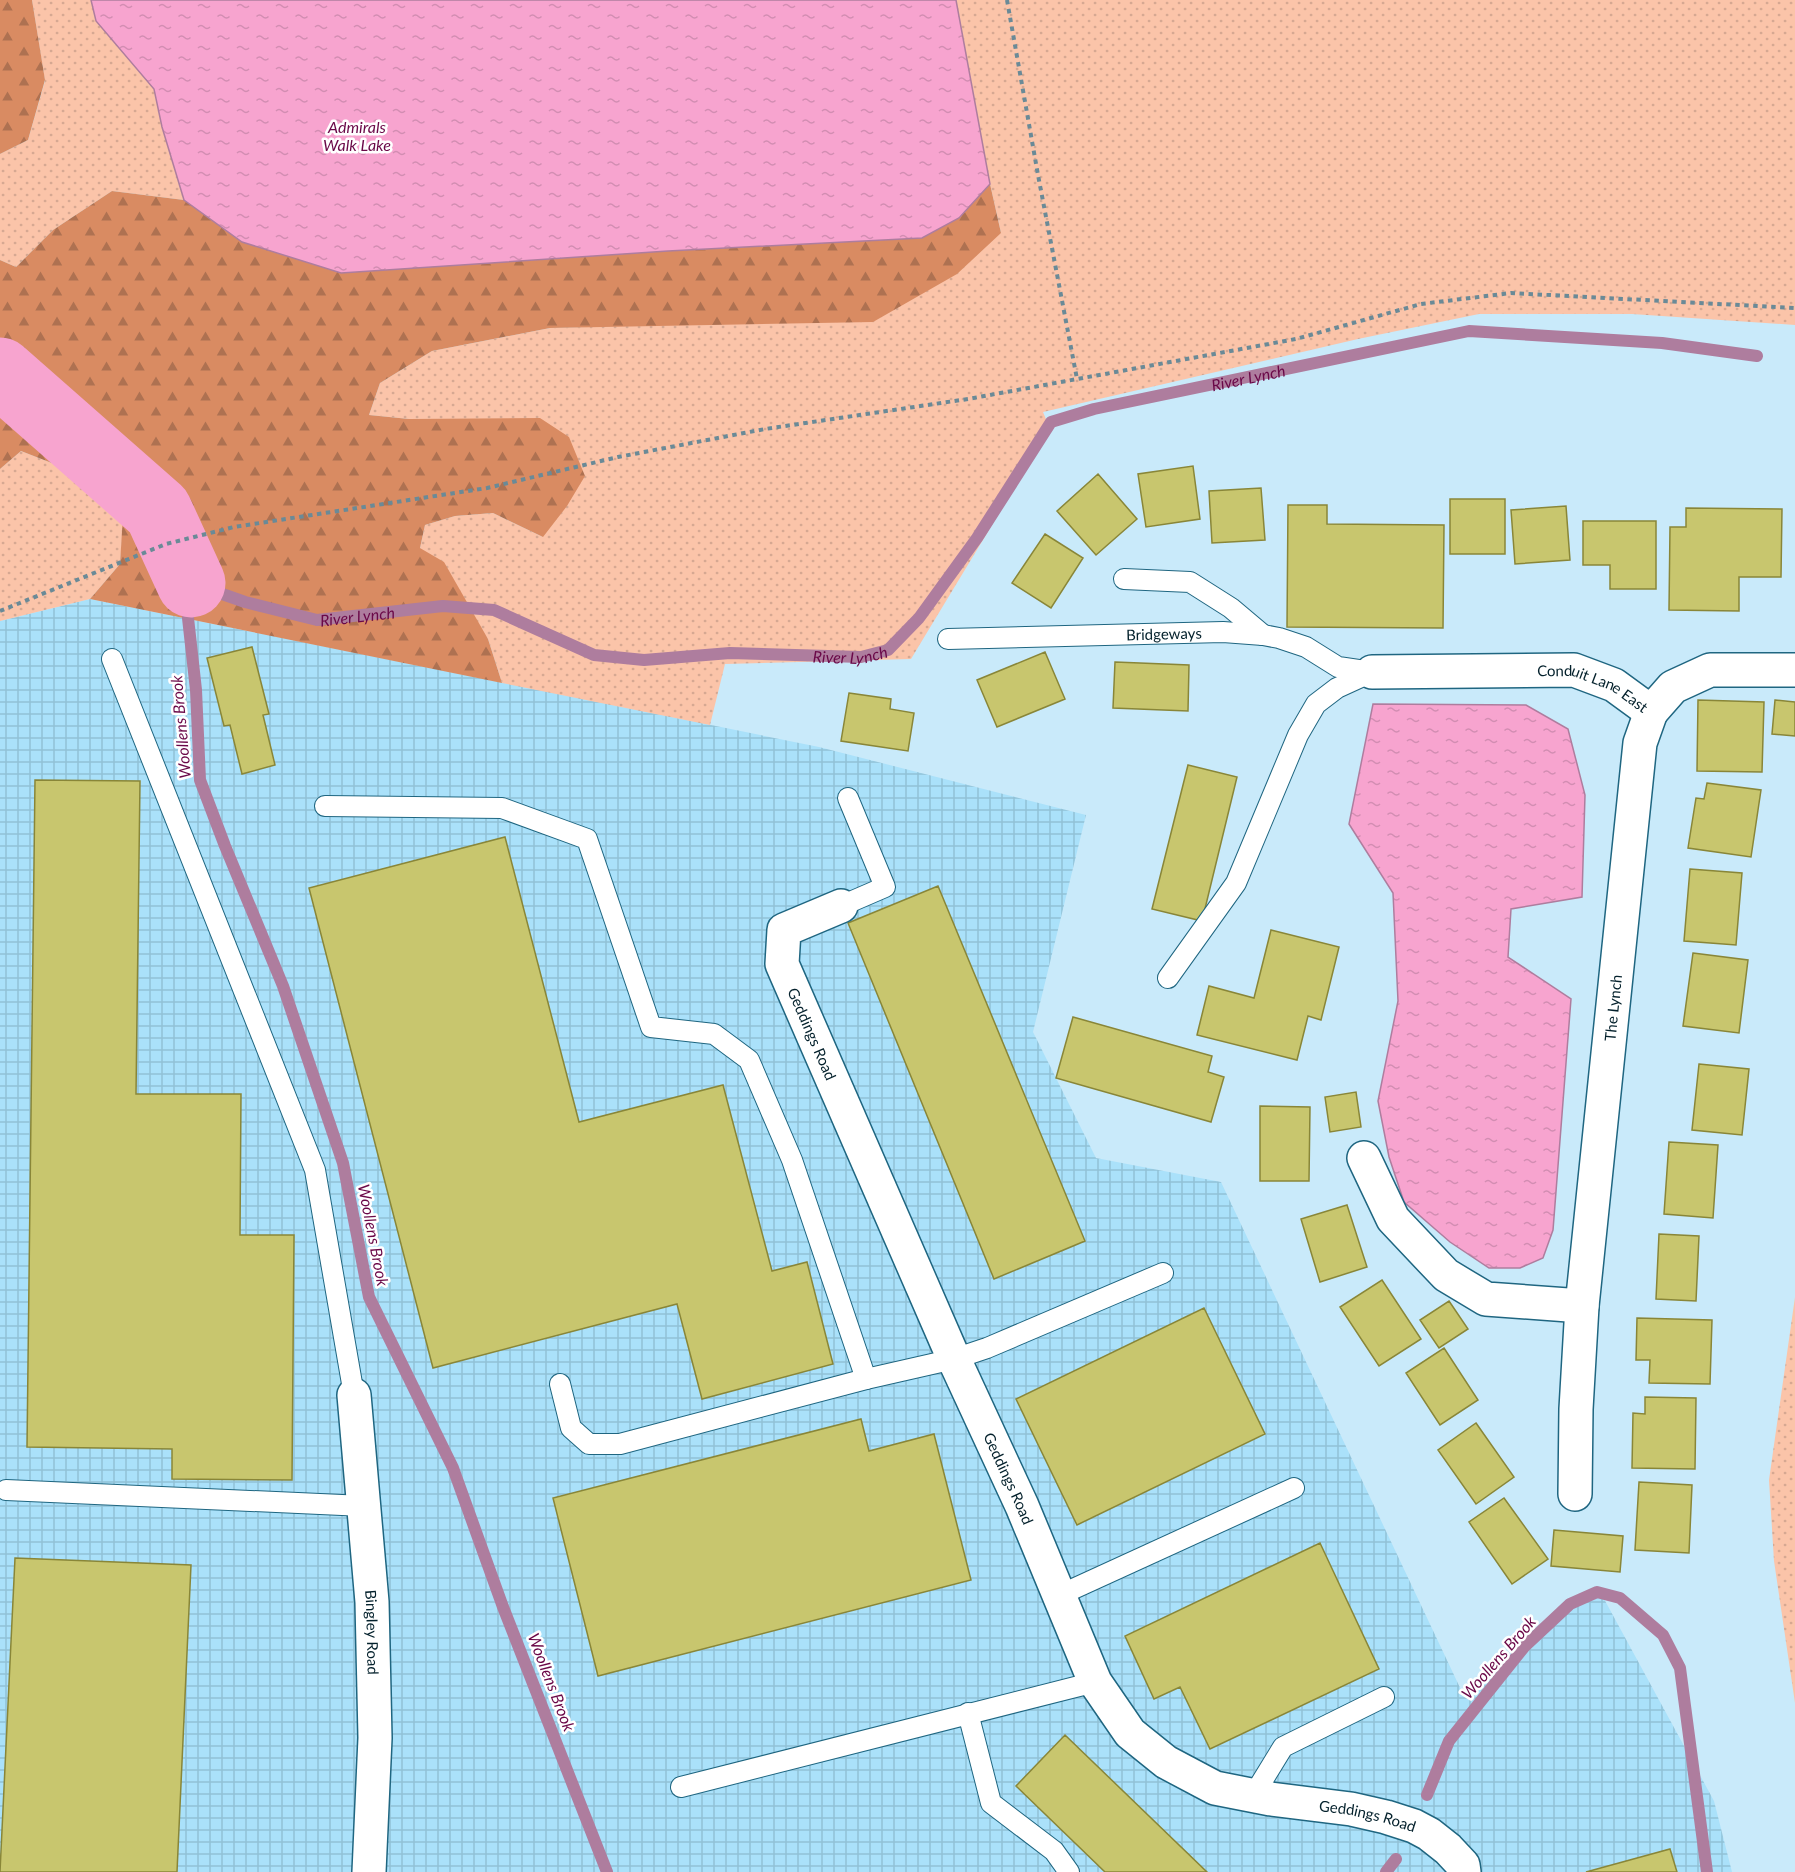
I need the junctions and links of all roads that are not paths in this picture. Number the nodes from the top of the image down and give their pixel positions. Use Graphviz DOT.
graph roads {
  1 [pos="1124,579"];
  2 [pos="1263,635"];
  3 [pos="948,639"];
  4 [pos="112,659"];
  5 [pos="1795,670"];
  6 [pos="1372,672"];
  7 [pos="1651,712"];
  8 [pos="848,798"];
  9 [pos="325,806"];
  10 [pos="841,906"];
  11 [pos="1168,978"];
  12 [pos="1364,1158"];
  13 [pos="1163,1273"];
  14 [pos="1582,1306"];
  15 [pos="954,1359"];
  16 [pos="866,1379"];
  17 [pos="560,1384"];
  18 [pos="354,1395"];
  19 [pos="1294,1488"];
  20 [pos="6,1490"];
  21 [pos="1575,1494"];
  22 [pos="364,1506"];
  23 [pos="1060,1595"];
  24 [pos="1095,1682"];
  25 [pos="1384,1697"];
  26 [pos="968,1713"];
  27 [pos="681,1787"];
  28 [pos="1253,1796"];
  29 [pos="369,1872"];
  30 [pos="1069,1872"];
  31 [pos="1464,1872"];
  1 -- 2 [label="lane"];
  2 -- 3 [label="lane, Bridgeways"];
  2 -- 6 [label="lane, Bridgeways"];
  4 -- 18 [label="lane"];
  5 -- 7 [label="street, Conduit Lane East"];
  6 -- 7 [label="street, Conduit Lane East"];
  6 -- 11 [label="lane"];
  7 -- 14 [label="street, The Lynch"];
  8 -- 10 [label="lane"];
  9 -- 16 [label="lane"];
  10 -- 15 [label="street, Geddings Road"];
  12 -- 14 [label="street"];
  13 -- 15 [label="lane"];
  14 -- 21 [label="street, The Lynch"];
  15 -- 16 [label="lane"];
  15 -- 23 [label="street, Geddings Road"];
  16 -- 17 [label="lane"];
  18 -- 22 [label="street, Bingley Road"];
  19 -- 23 [label="lane"];
  20 -- 22 [label="lane"];
  22 -- 29 [label="street, Bingley Road"];
  23 -- 24 [label="street, Geddings Road"];
  24 -- 26 [label="lane"];
  24 -- 28 [label="street, Geddings Road"];
  25 -- 28 [label="lane"];
  26 -- 27 [label="lane"];
  26 -- 30 [label="lane"];
  28 -- 31 [label="street, Geddings Road"];
}
